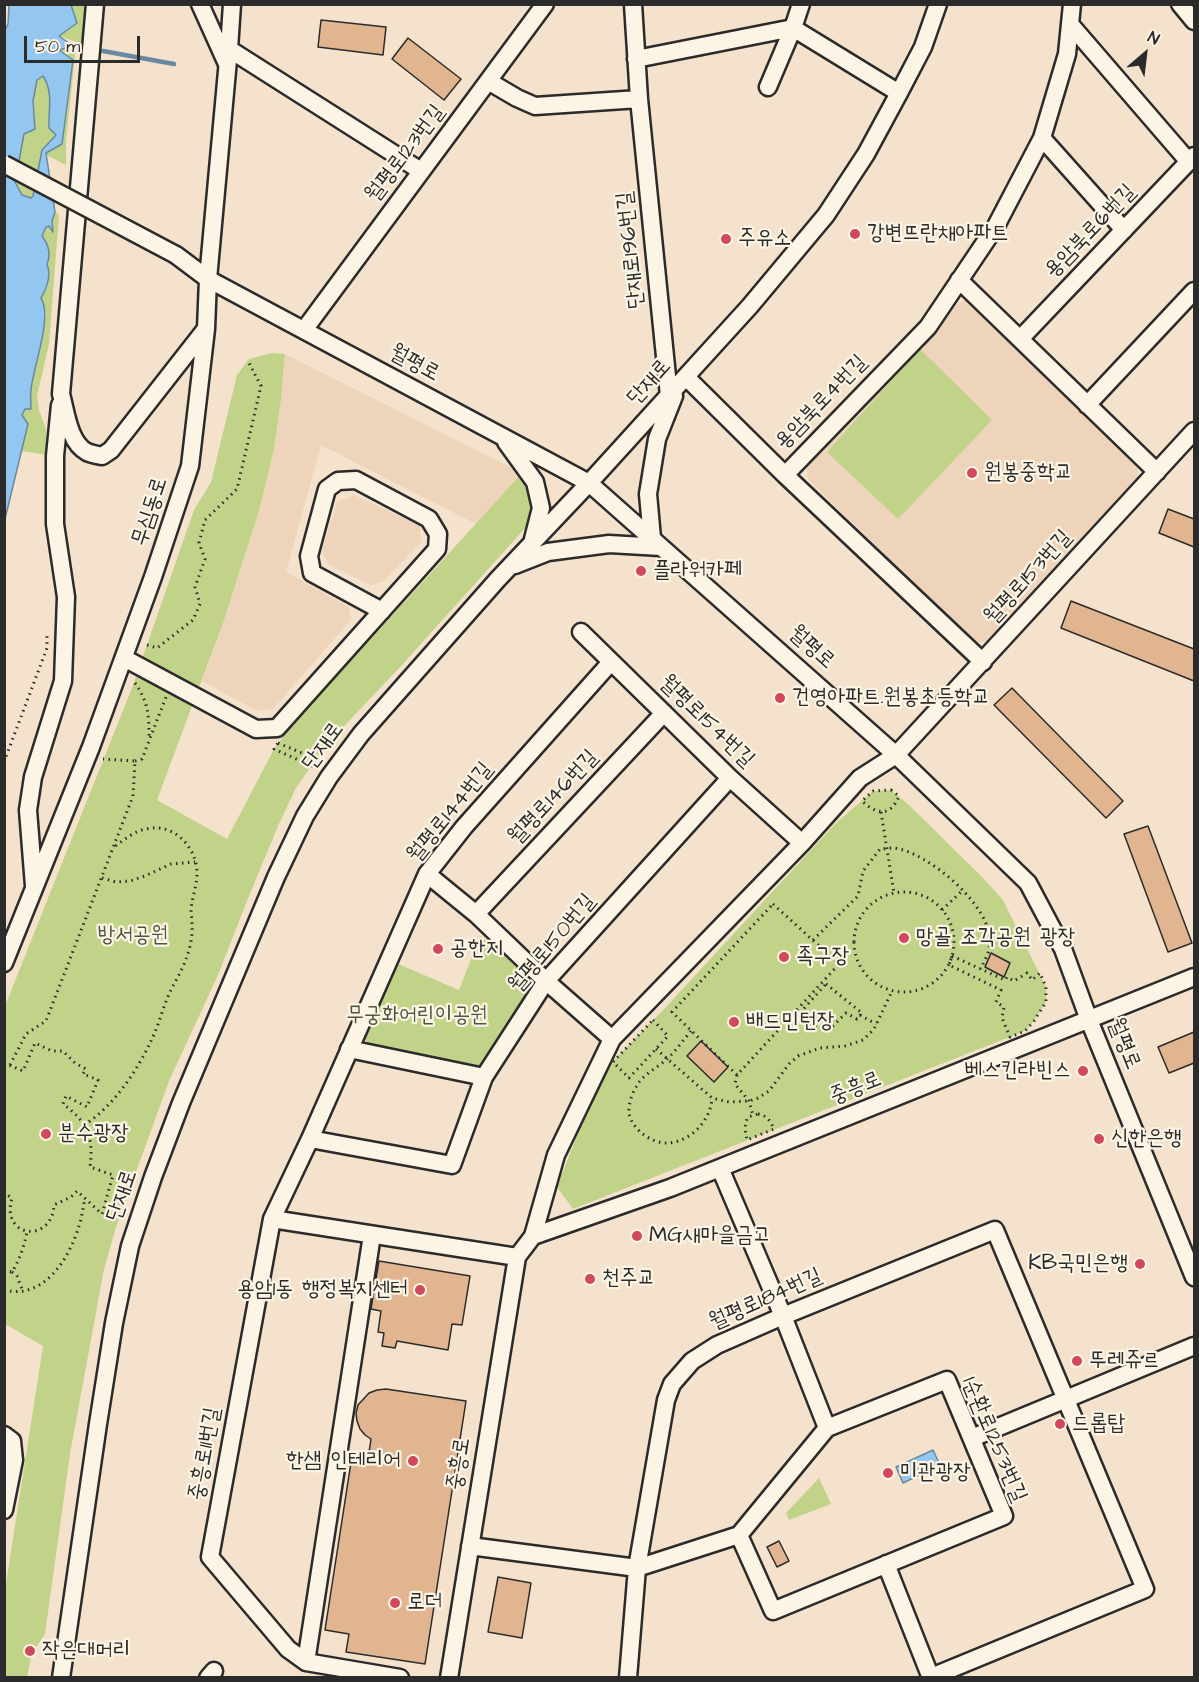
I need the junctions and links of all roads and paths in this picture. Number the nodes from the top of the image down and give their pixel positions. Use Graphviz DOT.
graph roads {
  1 [pos="94,4"];
  2 [pos="200,4"];
  3 [pos="232,4"];
  4 [pos="545,4"];
  5 [pos="633,4"];
  6 [pos="801,4"];
  7 [pos="938,4"];
  8 [pos="1072,4"];
  9 [pos="1180,4"];
  10 [pos="1194,21"];
  11 [pos="1070,24"];
  12 [pos="793,28"];
  13 [pos="228,57"];
  14 [pos="636,59"];
  15 [pos="488,81"];
  16 [pos="768,87"];
  17 [pos="899,93"];
  18 [pos="639,99"];
  19 [pos="1042,138"];
  20 [pos="1192,159"];
  21 [pos="4,164"];
  22 [pos="421,171"];
  23 [pos="1124,230"];
  24 [pos="208,279"];
  25 [pos="959,280"];
  26 [pos="1194,291"];
  27 [pos="206,329"];
  28 [pos="304,330"];
  29 [pos="1020,339"];
  30 [pos="248,361"];
  31 [pos="678,386"];
  32 [pos="61,394"];
  33 [pos="1087,405"];
  34 [pos="1194,431"];
  35 [pos="502,436"];
  36 [pos="1157,472"];
  37 [pos="785,475"];
  38 [pos="589,483"];
  39 [pos="657,542"];
  40 [pos="531,544"];
  41 [pos="509,568"];
  42 [pos="382,611"];
  43 [pos="581,632"];
  44 [pos="47,636"];
  45 [pos="147,645"];
  46 [pos="124,658"];
  47 [pos="611,662"];
  48 [pos="984,662"];
  49 [pos="134,681"];
  50 [pos="171,684"];
  51 [pos="664,713"];
  52 [pos="149,740"];
  53 [pos="896,755"];
  54 [pos="103,759"];
  55 [pos="316,759"];
  56 [pos="135,761"];
  57 [pos="4,762"];
  58 [pos="730,778"];
  59 [pos="881,812"];
  60 [pos="802,843"];
  61 [pos="114,847"];
  62 [pos="195,862"];
  63 [pos="427,874"];
  64 [pos="102,878"];
  65 [pos="34,890"];
  66 [pos="963,890"];
  67 [pos="894,893"];
  68 [pos="942,910"];
  69 [pos="476,914"];
  70 [pos="813,940"];
  71 [pos="952,956"];
  72 [pos="4,963"];
  73 [pos="949,965"];
  74 [pos="981,969"];
  75 [pos="1194,977"];
  76 [pos="546,981"];
  77 [pos="892,991"];
  78 [pos="860,1015"];
  79 [pos="653,1020"];
  80 [pos="1089,1020"];
  81 [pos="876,1024"];
  82 [pos="691,1031"];
  83 [pos="612,1039"];
  84 [pos="349,1049"];
  85 [pos="656,1049"];
  86 [pos="668,1059"];
  87 [pos="613,1062"];
  88 [pos="4,1063"];
  89 [pos="10,1065"];
  90 [pos="737,1075"];
  91 [pos="484,1077"];
  92 [pos="712,1098"];
  93 [pos="749,1101"];
  94 [pos="753,1115"];
  95 [pos="84,1125"];
  96 [pos="774,1129"];
  97 [pos="310,1139"];
  98 [pos="747,1140"];
  99 [pos="720,1168"];
  100 [pos="4,1193"];
  101 [pos="85,1198"];
  102 [pos="272,1219"];
  103 [pos="27,1232"];
  104 [pos="372,1235"];
  105 [pos="533,1236"];
  106 [pos="517,1257"];
  107 [pos="4,1270"];
  108 [pos="12,1272"];
  109 [pos="1194,1277"];
  110 [pos="4,1290"];
  111 [pos="23,1292"];
  112 [pos="783,1316"];
  113 [pos="1194,1346"];
  114 [pos="1066,1399"];
  115 [pos="827,1428"];
  116 [pos="4,1435"];
  117 [pos="972,1438"];
  118 [pos="4,1510"];
  119 [pos="739,1535"];
  120 [pos="470,1546"];
  121 [pos="886,1564"];
  122 [pos="637,1569"];
  123 [pos="306,1662"];
  124 [pos="327,1672"];
  125 [pos="61,1677"];
  126 [pos="400,1677"];
  127 [pos="449,1677"];
  128 [pos="628,1677"];
  129 [pos="930,1677"];
  1 -- 32 [label="street"];
  2 -- 13 [label="street"];
  3 -- 13 [label="street, 무심동로"];
  4 -- 15 [label="street, 월평로123번길"];
  5 -- 14 [label="street, 단재로196번길"];
  6 -- 12 [label="street"];
  7 -- 17 [label="street, 단재로"];
  8 -- 11 [label="street, 용암북로4번길"];
  9 -- 10 [label="street"];
  11 -- 19 [label="street, 용암북로4번길"];
  11 -- 20 [label="street"];
  12 -- 14 [label="street"];
  12 -- 16 [label="street"];
  12 -- 17 [label="street"];
  13 -- 22 [label="street"];
  13 -- 24 [label="street, 무심동로"];
  14 -- 18 [label="street, 단재로196번길"];
  15 -- 18 [label="street"];
  15 -- 22 [label="street, 월평로123번길"];
  17 -- 31 [label="street, 단재로"];
  18 -- 31 [label="street, 단재로196번길"];
  19 -- 23 [label="street"];
  19 -- 25 [label="street, 용암북로4번길"];
  20 -- 23 [label="street, 용암북로6번길"];
  21 -- 24 [label="street, 월평로, bridge"];
  22 -- 28 [label="street, 월평로123번길"];
  23 -- 29 [label="street, 용암북로6번길"];
  24 -- 27 [label="street, 무심동로"];
  24 -- 28 [label="street, 월평로"];
  25 -- 29 [label="street"];
  25 -- 37 [label="street, 용암북로4번길"];
  26 -- 33 [label="street"];
  27 -- 32 [label="street"];
  27 -- 46 [label="street, 무심동로"];
  28 -- 35 [label="street, 월평로"];
  29 -- 33 [label="street"];
  30 -- 45 [label="path"];
  31 -- 37 [label="street"];
  31 -- 38 [label="street, 단재로"];
  31 -- 39 [label="street"];
  32 -- 65 [label="street"];
  33 -- 36 [label="street"];
  34 -- 36 [label="street, 월평로153번길"];
  35 -- 38 [label="street, 월평로"];
  35 -- 40 [label="street"];
  36 -- 48 [label="street, 월평로153번길"];
  37 -- 48 [label="street, 용암북로4번길"];
  38 -- 39 [label="street, 월평로"];
  38 -- 40 [label="street, 단재로"];
  39 -- 41 [label="street"];
  39 -- 53 [label="street, 월평로"];
  40 -- 41 [label="street, 단재로"];
  41 -- 125 [label="street, 단재로"];
  42 -- 42 [label="street"];
  42 -- 50 [label="street"];
  43 -- 47 [label="street, 월평로154번길"];
  44 -- 57 [label="path"];
  46 -- 50 [label="street"];
  46 -- 65 [label="street, 무심동로"];
  47 -- 51 [label="street, 월평로154번길"];
  47 -- 63 [label="street, 월평로144번길"];
  48 -- 53 [label="street, 월평로153번길"];
  49 -- 52 [label="path"];
  50 -- 52 [label="path"];
  51 -- 58 [label="street, 월평로154번길"];
  51 -- 69 [label="street, 월평로146번길"];
  52 -- 56 [label="path"];
  53 -- 60 [label="street, 월평로153번길"];
  53 -- 80 [label="street, 월평로"];
  54 -- 56 [label="path"];
  55 -- 55 [label="path"];
  56 -- 61 [label="path"];
  58 -- 60 [label="street, 월평로154번길"];
  58 -- 76 [label="street, 월평로150번길"];
  59 -- 59 [label="path"];
  59 -- 67 [label="path"];
  60 -- 83 [label="street, 월평로153번길"];
  61 -- 62 [label="path"];
  61 -- 64 [label="path"];
  62 -- 64 [label="path"];
  62 -- 95 [label="path"];
  63 -- 69 [label="street"];
  63 -- 84 [label="street, 월평로144번길"];
  64 -- 89 [label="path"];
  65 -- 72 [label="street, 무심동로"];
  66 -- 68 [label="path"];
  66 -- 70 [label="path"];
  66 -- 74 [label="path"];
  67 -- 68 [label="path"];
  67 -- 77 [label="path"];
  68 -- 71 [label="path"];
  69 -- 76 [label="street"];
  71 -- 73 [label="path"];
  71 -- 74 [label="path"];
  73 -- 74 [label="path"];
  73 -- 77 [label="path"];
  75 -- 80 [label="street, 중흥로"];
  76 -- 83 [label="street"];
  76 -- 91 [label="street, 월평로150번길"];
  77 -- 81 [label="path"];
  78 -- 78 [label="path"];
  78 -- 81 [label="path"];
  79 -- 85 [label="path"];
  80 -- 99 [label="street, 중흥로"];
  80 -- 109 [label="street, 월평로"];
  81 -- 93 [label="path"];
  82 -- 86 [label="path"];
  82 -- 90 [label="path"];
  82 -- 90 [label="path"];
  83 -- 105 [label="street, 월평로153번길"];
  84 -- 91 [label="street"];
  84 -- 97 [label="street, 월평로144번길"];
  85 -- 86 [label="path"];
  85 -- 87 [label="path"];
  86 -- 92 [label="path"];
  86 -- 92 [label="path"];
  88 -- 103 [label="path"];
  90 -- 93 [label="path"];
  91 -- 97 [label="street, 월평로150번길"];
  92 -- 93 [label="path"];
  93 -- 94 [label="path"];
  94 -- 96 [label="path"];
  94 -- 98 [label="path"];
  97 -- 102 [label="street, 월평로144번길"];
  99 -- 105 [label="street, 중흥로"];
  99 -- 112 [label="street"];
  100 -- 103 [label="path"];
  101 -- 111 [label="path"];
  102 -- 104 [label="street"];
  102 -- 123 [label="street, 중흥로11번길"];
  103 -- 108 [label="path"];
  104 -- 106 [label="street"];
  104 -- 123 [label="street"];
  105 -- 106 [label="street"];
  106 -- 120 [label="street, 중흥로"];
  107 -- 108 [label="path"];
  108 -- 111 [label="path"];
  110 -- 111 [label="path"];
  112 -- 114 [label="street, 월평로184번길"];
  112 -- 115 [label="street"];
  112 -- 122 [label="street, 월평로184번길"];
  113 -- 114 [label="street"];
  114 -- 117 [label="street"];
  114 -- 129 [label="street, 월평로184번길"];
  115 -- 117 [label="street, 1순환로1253번길"];
  115 -- 119 [label="street, 1순환로1253번길"];
  116 -- 118 [label="street"];
  117 -- 121 [label="street, 1순환로1253번길"];
  119 -- 121 [label="street, 1순환로1253번길"];
  119 -- 122 [label="street"];
  120 -- 122 [label="street"];
  120 -- 127 [label="street, 중흥로"];
  121 -- 129 [label="street"];
  122 -- 128 [label="street, 월평로184번길"];
  123 -- 124 [label="street, 중흥로11번길"];
  124 -- 126 [label="street, 중흥로11번길"];
}
